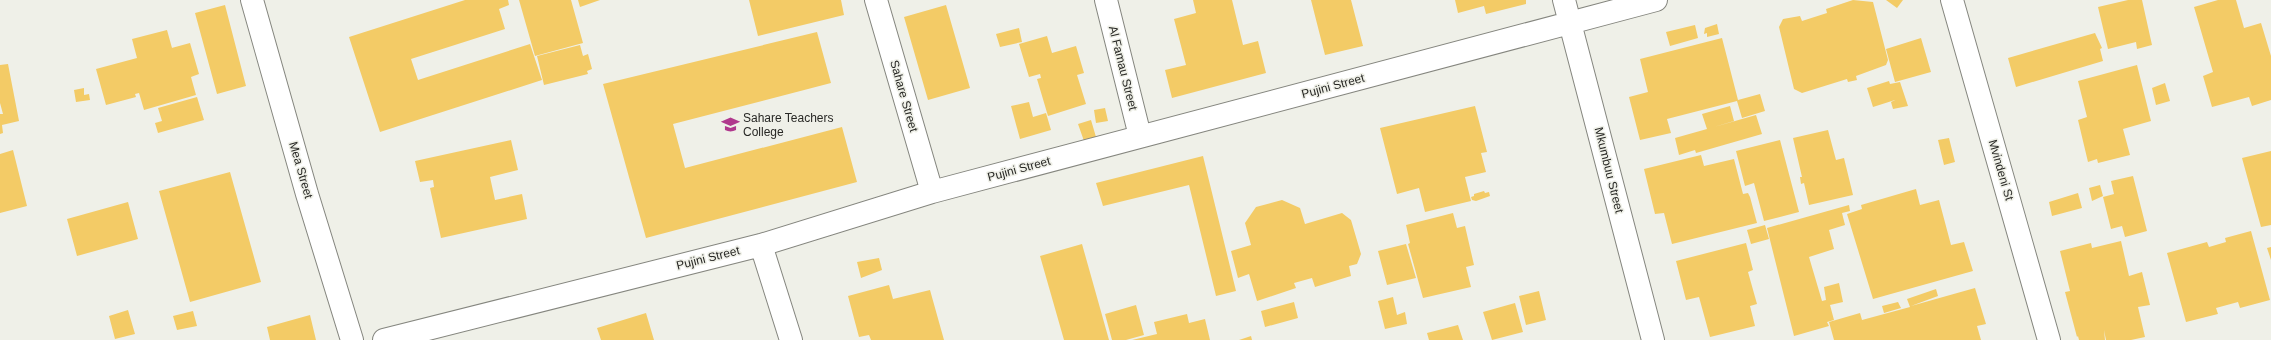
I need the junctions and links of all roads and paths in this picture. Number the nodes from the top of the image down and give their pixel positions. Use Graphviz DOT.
graph roads {
  1 [pos="252,0"];
  2 [pos="876,0"];
  3 [pos="1106,0"];
  4 [pos="1564,0"];
  5 [pos="1656,0"];
  6 [pos="1952,0"];
  7 [pos="1572,24"];
  8 [pos="1140,136"];
  9 [pos="932,192"];
  10 [pos="761,245"];
  11 [pos="352,340"];
  12 [pos="384,340"];
  13 [pos="791,340"];
  14 [pos="1653,340"];
  15 [pos="2049,340"];
  1 -- 11 [label="street, Mea Street"];
  2 -- 9 [label="street, Sahare Street"];
  3 -- 8 [label="street, Al Famau Street"];
  4 -- 7 [label="street, Mkumbuu Street"];
  5 -- 7 [label="street, Pujini Street"];
  6 -- 15 [label="street, Mvindeni St"];
  7 -- 8 [label="street, Pujini Street"];
  7 -- 14 [label="street, Mkumbuu Street"];
  8 -- 9 [label="street, Pujini Street"];
  9 -- 10 [label="street, Pujini Street"];
  10 -- 12 [label="street, Pujini Street"];
  10 -- 13 [label="street"];
}
